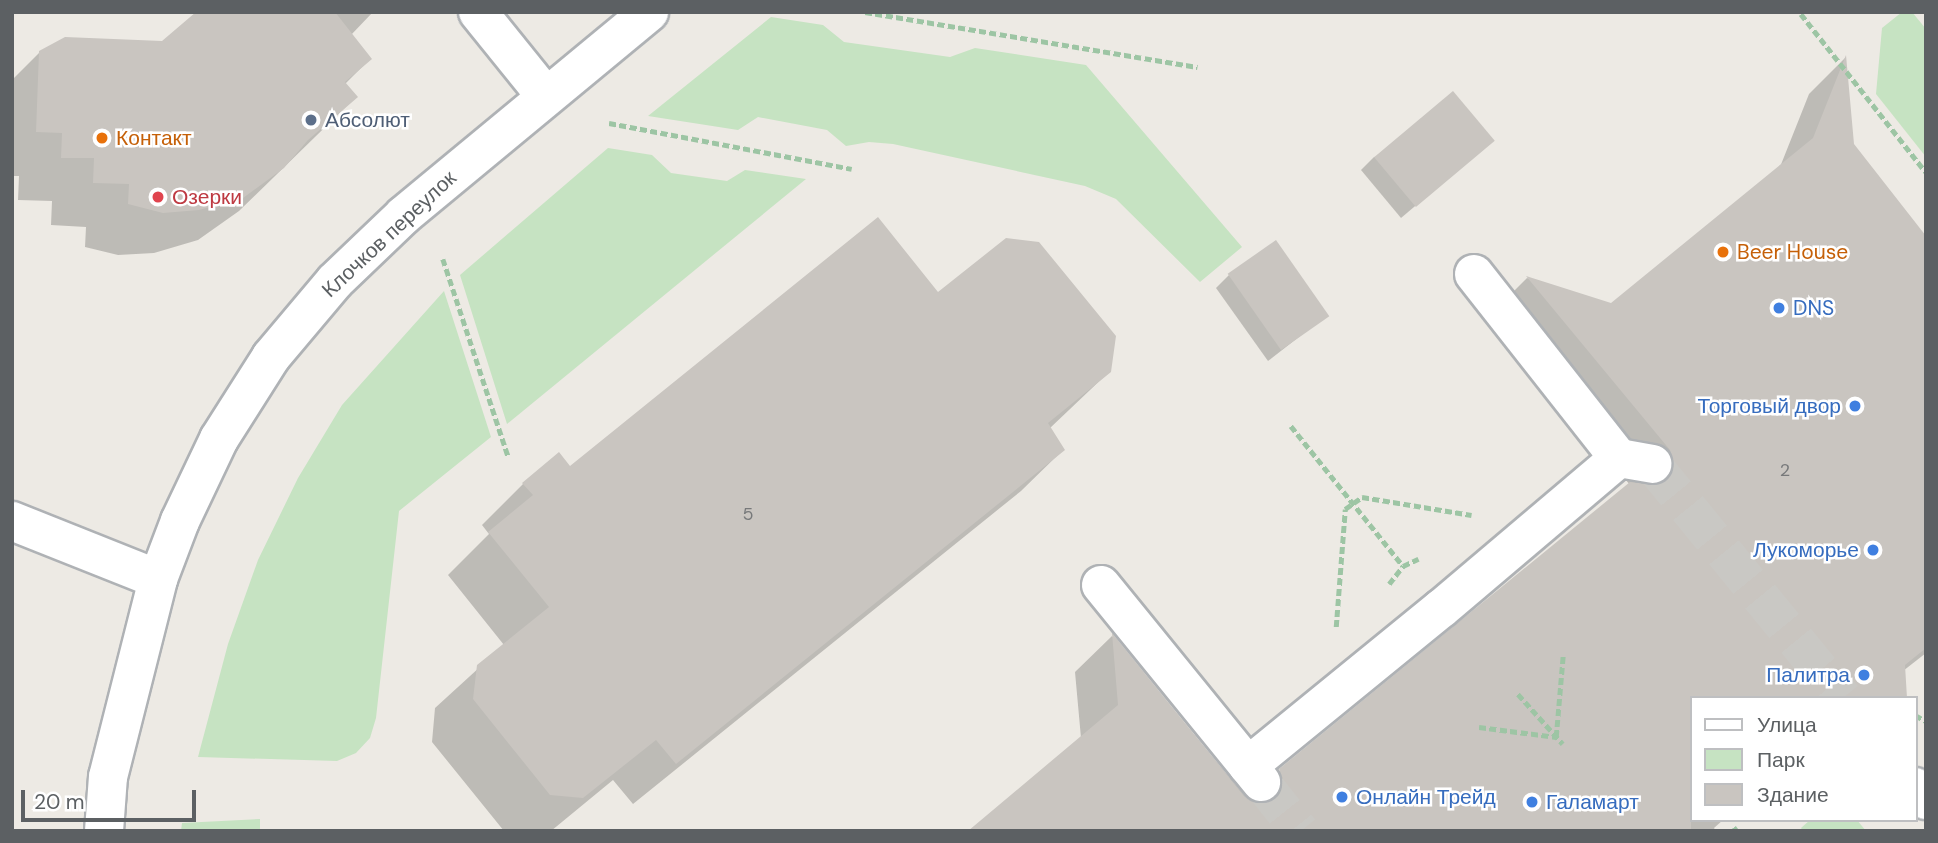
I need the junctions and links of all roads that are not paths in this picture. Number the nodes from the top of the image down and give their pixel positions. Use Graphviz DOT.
graph roads {
  1 [pos="478,12"];
  2 [pos="649,12"];
  3 [pos="545,96"];
  4 [pos="1474,274"];
  5 [pos="12,521"];
  6 [pos="158,579"];
  7 [pos="1101,585"];
  8 [pos="104,831"];
  1 -- 3 [label="street"];
  2 -- 3 [label="street, Клочков переулок"];
  3 -- 6 [label="street, Клочков переулок"];
  4 -- 7 [label="street"];
  5 -- 6 [label="street"];
  6 -- 8 [label="street, Клочков переулок"];
}
